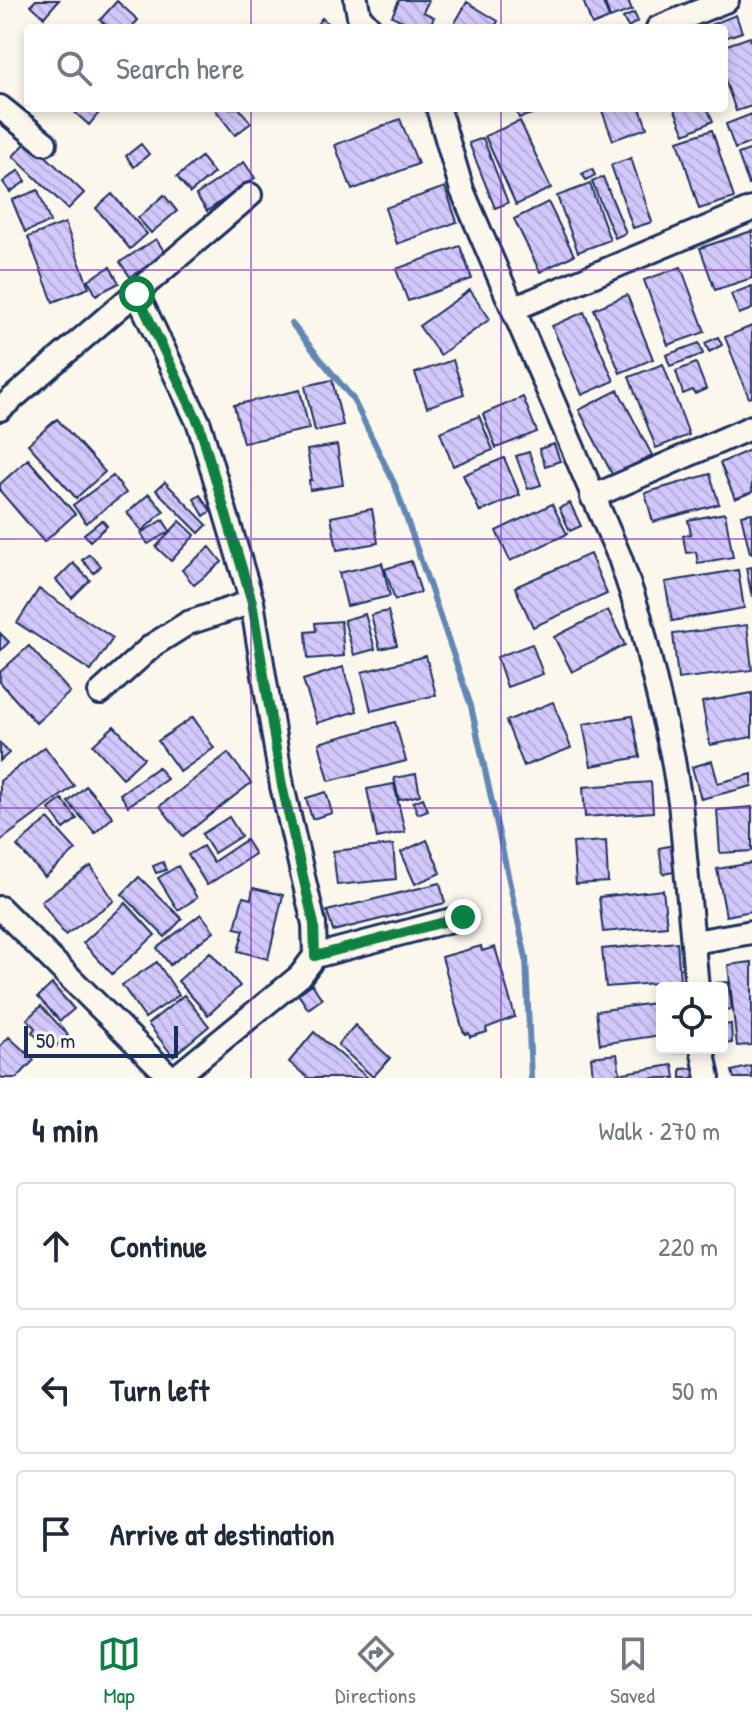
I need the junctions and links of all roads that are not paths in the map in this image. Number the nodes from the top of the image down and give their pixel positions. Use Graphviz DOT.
graph roads {
  1 [pos="356,0"];
  2 [pos="727,0"];
  3 [pos="366,24"];
  4 [pos="668,24"];
  5 [pos="0,107"];
  6 [pos="443,112"];
  7 [pos="45,143"];
  8 [pos="250,195"];
  9 [pos="752,209"];
  10 [pos="137,294"];
  11 [pos="513,309"];
  12 [pos="0,409"];
  13 [pos="752,427"];
  14 [pos="592,497"];
  15 [pos="252,602"];
  16 [pos="100,693"];
  17 [pos="0,908"];
  18 [pos="463,917"];
  19 [pos="752,932"];
  20 [pos="694,942"];
  21 [pos="315,956"];
  22 [pos="697,982"];
  23 [pos="703,1054"];
  24 [pos="173,1078"];
  25 [pos="708,1078"];
  1 -- 3 [label="street"];
  2 -- 4 [label="street"];
  5 -- 7 [label="street"];
  6 -- 11 [label="street"];
  8 -- 10 [label="street"];
  9 -- 11 [label="street"];
  10 -- 12 [label="street"];
  10 -- 15 [label="street"];
  11 -- 14 [label="street"];
  13 -- 14 [label="street"];
  14 -- 20 [label="street"];
  15 -- 16 [label="street"];
  15 -- 21 [label="street"];
  17 -- 24 [label="street"];
  18 -- 21 [label="street"];
  19 -- 20 [label="street"];
  20 -- 22 [label="street"];
  21 -- 24 [label="street"];
  23 -- 25 [label="street"];
}
